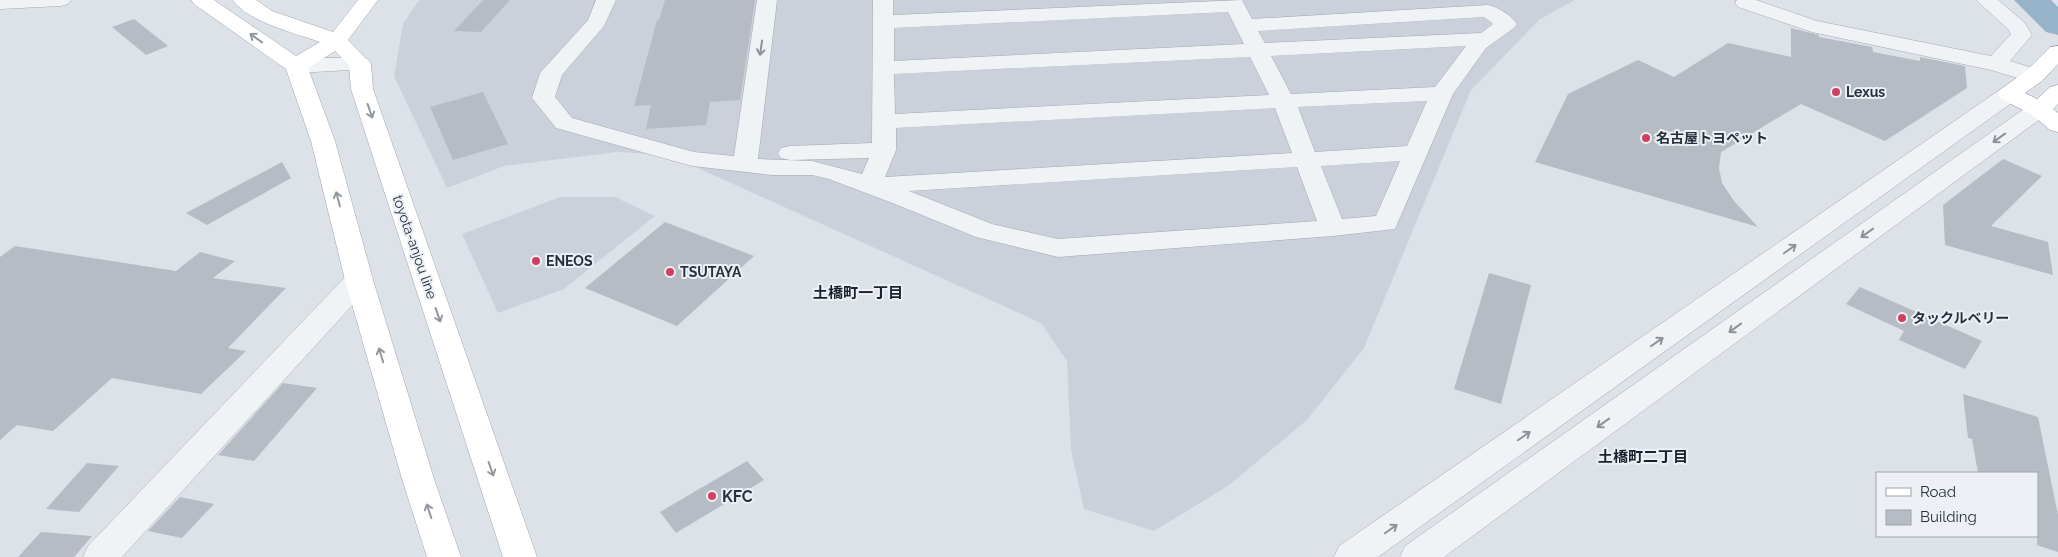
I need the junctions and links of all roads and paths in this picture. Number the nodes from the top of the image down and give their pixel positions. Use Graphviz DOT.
graph roads {
  1 [pos="61,0"];
  2 [pos="201,0"];
  3 [pos="243,0"];
  4 [pos="368,0"];
  5 [pos="606,0"];
  6 [pos="767,0"];
  7 [pos="1986,0"];
  8 [pos="0,3"];
  9 [pos="1745,3"];
  10 [pos="1237,10"];
  11 [pos="883,11"];
  12 [pos="1487,39"];
  13 [pos="336,41"];
  14 [pos="1256,49"];
  15 [pos="2058,52"];
  16 [pos="360,64"];
  17 [pos="1996,64"];
  18 [pos="296,66"];
  19 [pos="884,68"];
  20 [pos="2034,76"];
  21 [pos="1442,92"];
  22 [pos="2009,94"];
  23 [pos="1284,102"];
  24 [pos="2052,109"];
  25 [pos="884,122"];
  26 [pos="884,150"];
  27 [pos="1416,153"];
  28 [pos="1306,159"];
  29 [pos="746,160"];
  30 [pos="869,186"];
  31 [pos="1333,228"];
  32 [pos="359,280"];
  33 [pos="100,557"];
  34 [pos="444,557"];
  35 [pos="520,557"];
  36 [pos="1351,557"];
  37 [pos="1417,557"];
  1 -- 8 [label="street"];
  18 -- 2 [label="main road, one-way"];
  3 -- 13 [label="main road"];
  4 -- 13 [label="main road"];
  5 -- 29 [label="street"];
  6 -- 29 [label="street, one-way"];
  7 -- 17 [label="street"];
  9 -- 17 [label="street"];
  10 -- 11 [label="street"];
  10 -- 12 [label="street"];
  10 -- 14 [label="street"];
  11 -- 19 [label="street"];
  12 -- 14 [label="street"];
  12 -- 21 [label="street"];
  13 -- 16 [label="main road"];
  13 -- 18 [label="main road"];
  14 -- 19 [label="street"];
  14 -- 23 [label="street"];
  15 -- 20 [label="main road"];
  16 -- 18 [label="street"];
  16 -- 35 [label="main road, toyota-anjou line, one-way"];
  17 -- 20 [label="street"];
  32 -- 18 [label="main road, one-way"];
  19 -- 25 [label="street"];
  20 -- 22 [label="main road"];
  21 -- 23 [label="street"];
  21 -- 27 [label="street"];
  22 -- 24 [label="main road"];
  36 -- 22 [label="street, one-way"];
  23 -- 25 [label="street"];
  23 -- 28 [label="street"];
  24 -- 37 [label="street, one-way"];
  25 -- 26 [label="street"];
  26 -- 29 [label="street"];
  26 -- 30 [label="street"];
  27 -- 28 [label="street"];
  27 -- 31 [label="street"];
  28 -- 30 [label="street"];
  28 -- 31 [label="street"];
  29 -- 30 [label="street"];
  30 -- 31 [label="street"];
  32 -- 33 [label="street"];
  34 -- 32 [label="main road, one-way"];
}
